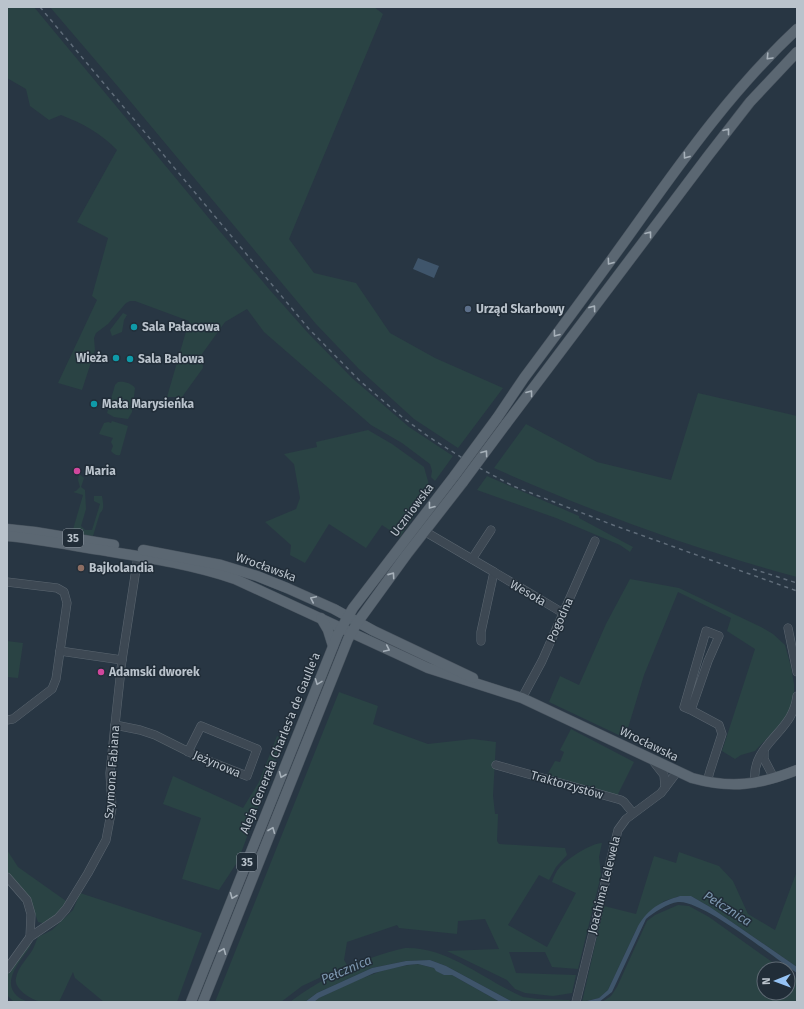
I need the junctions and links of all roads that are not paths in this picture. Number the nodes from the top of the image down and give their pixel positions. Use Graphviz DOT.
graph roads {
  1 [pos="797,30"];
  2 [pos="797,52"];
  3 [pos="647,210"];
  4 [pos="661,218"];
  5 [pos="542,353"];
  6 [pos="552,364"];
  7 [pos="7,529"];
  8 [pos="491,530"];
  9 [pos="424,531"];
  10 [pos="7,536"];
  11 [pos="595,541"];
  12 [pos="138,556"];
  13 [pos="472,560"];
  14 [pos="494,572"];
  15 [pos="7,582"];
  16 [pos="366,591"];
  17 [pos="369,607"];
  18 [pos="334,609"];
  19 [pos="563,613"];
  20 [pos="347,617"];
  21 [pos="321,618"];
  22 [pos="357,623"];
  23 [pos="341,627"];
  24 [pos="788,628"];
  25 [pos="374,631"];
  26 [pos="352,632"];
  27 [pos="366,639"];
  28 [pos="481,641"];
  29 [pos="333,646"];
  30 [pos="60,651"];
  31 [pos="698,657"];
  32 [pos="122,660"];
  33 [pos="339,660"];
  34 [pos="708,661"];
  35 [pos="797,672"];
  36 [pos="691,681"];
  37 [pos="700,684"];
  38 [pos="497,690"];
  39 [pos="797,696"];
  40 [pos="522,698"];
  41 [pos="691,710"];
  42 [pos="7,720"];
  43 [pos="115,725"];
  44 [pos="296,739"];
  45 [pos="306,743"];
  46 [pos="764,748"];
  47 [pos="188,752"];
  48 [pos="652,760"];
  49 [pos="757,764"];
  50 [pos="496,765"];
  51 [pos="766,765"];
  52 [pos="797,770"];
  53 [pos="678,772"];
  54 [pos="774,778"];
  55 [pos="707,782"];
  56 [pos="755,783"];
  57 [pos="665,788"];
  58 [pos="634,813"];
  59 [pos="7,877"];
  60 [pos="30,937"];
  61 [pos="7,969"];
  62 [pos="577,1000"];
  63 [pos="191,1002"];
  64 [pos="203,1002"];
  1 -- 3 [label="main road, Uczniowska, one-way"];
  4 -- 2 [label="main road, Uczniowska, one-way"];
  3 -- 4 [label="main road"];
  3 -- 5 [label="main road, Uczniowska, one-way"];
  6 -- 4 [label="main road, Uczniowska, one-way"];
  5 -- 6 [label="main road"];
  5 -- 16 [label="main road, Uczniowska, one-way, bridge"];
  9 -- 6 [label="main road, Uczniowska, one-way, bridge"];
  18 -- 7 [label="main road, Wrocławska / 35, one-way"];
  8 -- 13 [label="street"];
  9 -- 13 [label="street, Wesoła"];
  17 -- 9 [label="main road, Uczniowska, one-way"];
  10 -- 12 [label="main road, Wrocławska / 35"];
  11 -- 19 [label="street, Pogodna"];
  12 -- 21 [label="main road, Wrocławska / 35"];
  12 -- 32 [label="street, Szymona Fabiana"];
  13 -- 14 [label="street, Wesoła"];
  14 -- 19 [label="street, Wesoła"];
  14 -- 28 [label="street, Wesoła"];
  15 -- 30 [label="street"];
  16 -- 18 [label="main road"];
  16 -- 20 [label="main road, Uczniowska"];
  17 -- 22 [label="main road, Uczniowska"];
  17 -- 25 [label="main road"];
  18 -- 20 [label="main road, Wrocławska / 35"];
  19 -- 40 [label="street, Pogodna"];
  20 -- 22 [label="main road, Wrocławska / 35"];
  20 -- 23 [label="main road, Aleja Generała Charles'a de Gaulle'a"];
  21 -- 23 [label="main road, Wrocławska / 35"];
  21 -- 29 [label="main road"];
  22 -- 25 [label="main road, Wrocławska"];
  22 -- 26 [label="main road, 35"];
  23 -- 26 [label="main road, Wrocławska"];
  23 -- 29 [label="main road, Aleja Generała Charles'a de Gaulle'a / 35"];
  24 -- 35 [label="street"];
  25 -- 38 [label="main road, Wrocławska"];
  26 -- 27 [label="main road, Wrocławska"];
  26 -- 33 [label="main road, Aleja Generała Charles'a de Gaulle'a / 35"];
  27 -- 33 [label="main road"];
  27 -- 38 [label="main road, Wrocławska, one-way"];
  29 -- 44 [label="main road, Aleja Generała Charles'a de Gaulle'a / 35, one-way"];
  30 -- 32 [label="street"];
  30 -- 42 [label="street"];
  31 -- 34 [label="street"];
  31 -- 34 [label="street"];
  31 -- 36 [label="street"];
  32 -- 43 [label="street, Szymona Fabiana"];
  33 -- 45 [label="main road, Aleja Generała Charles'a de Gaulle'a / 35"];
  34 -- 37 [label="street"];
  36 -- 37 [label="street"];
  36 -- 41 [label="street"];
  37 -- 41 [label="street"];
  38 -- 40 [label="main road, Wrocławska"];
  39 -- 46 [label="street"];
  40 -- 48 [label="main road, Wrocławska"];
  41 -- 55 [label="street"];
  43 -- 47 [label="street, Jeżynowa"];
  43 -- 60 [label="street, Szymona Fabiana"];
  44 -- 45 [label="main road"];
  44 -- 63 [label="main road, Aleja Generała Charles'a de Gaulle'a / 35, one-way"];
  64 -- 45 [label="main road, Aleja Generała Charles'a de Gaulle'a / 35, one-way"];
  46 -- 49 [label="street"];
  46 -- 51 [label="street"];
  47 -- 47 [label="street, Jeżynowa"];
  48 -- 53 [label="main road, Wrocławska"];
  48 -- 57 [label="street"];
  49 -- 51 [label="street"];
  49 -- 56 [label="street"];
  50 -- 58 [label="street, Traktorzystów"];
  51 -- 54 [label="street"];
  52 -- 54 [label="main road, Wrocławska"];
  53 -- 55 [label="main road, Wrocławska"];
  53 -- 57 [label="street, Joachima Lelewela"];
  54 -- 56 [label="main road, Wrocławska"];
  55 -- 56 [label="main road, Wrocławska"];
  57 -- 58 [label="street, Joachima Lelewela"];
  58 -- 62 [label="street, Joachima Lelewela"];
  59 -- 60 [label="street"];
  60 -- 61 [label="street"];
}
